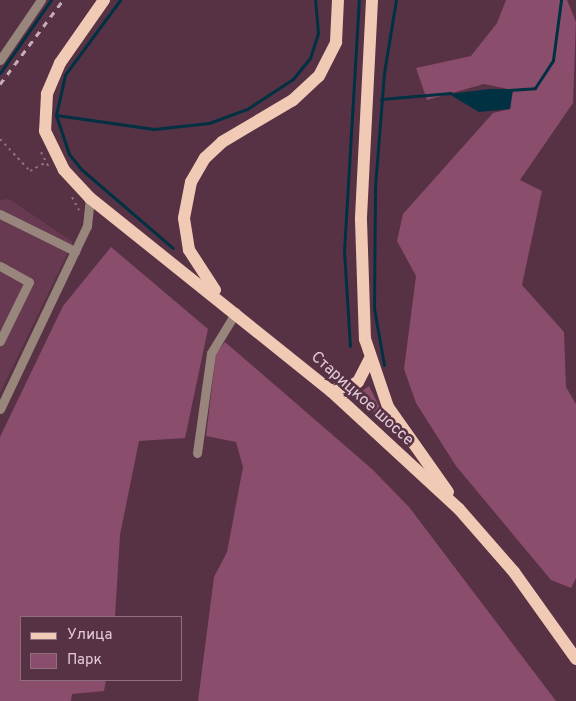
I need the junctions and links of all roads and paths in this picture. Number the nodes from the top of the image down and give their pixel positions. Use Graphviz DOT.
graph roads {
  1 [pos="40,0"];
  2 [pos="104,0"];
  3 [pos="338,0"];
  4 [pos="372,0"];
  5 [pos="0,60"];
  6 [pos="0,139"];
  7 [pos="46,162"];
  8 [pos="90,198"];
  9 [pos="0,214"];
  10 [pos="75,251"];
  11 [pos="0,267"];
  12 [pos="232,308"];
  13 [pos="0,341"];
  14 [pos="370,360"];
  15 [pos="331,391"];
  16 [pos="0,409"];
  17 [pos="197,453"];
  18 [pos="459,509"];
  19 [pos="576,659"];
  1 -- 5 [label="street"];
  2 -- 8 [label="main road, Старицкое шоссе"];
  3 -- 12 [label="main road"];
  4 -- 14 [label="main road"];
  6 -- 7 [label="path"];
  8 -- 10 [label="street"];
  8 -- 12 [label="main road, Старицкое шоссе"];
  9 -- 10 [label="street"];
  10 -- 16 [label="street"];
  11 -- 13 [label="street"];
  12 -- 15 [label="main road, Старицкое шоссе"];
  12 -- 17 [label="street"];
  14 -- 15 [label="main road"];
  14 -- 18 [label="main road"];
  15 -- 18 [label="main road, Старицкое шоссе"];
  18 -- 19 [label="main road, Старицкое шоссе"];
}
